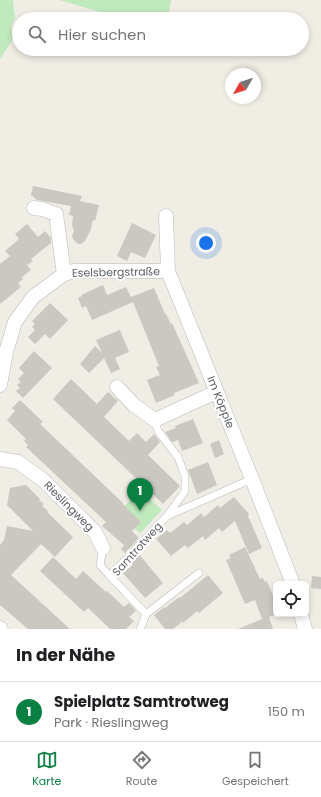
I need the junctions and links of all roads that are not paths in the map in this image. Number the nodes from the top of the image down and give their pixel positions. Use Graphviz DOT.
graph roads {
  1 [pos="34,208"];
  2 [pos="166,216"];
  3 [pos="168,271"];
  4 [pos="64,274"];
  5 [pos="0,385"];
  6 [pos="117,387"];
  7 [pos="216,392"];
  8 [pos="154,420"];
  9 [pos="0,459"];
  10 [pos="252,479"];
  11 [pos="167,516"];
  12 [pos="103,548"];
  13 [pos="199,573"];
  14 [pos="110,576"];
  15 [pos="292,581"];
  16 [pos="146,614"];
  17 [pos="302,617"];
  18 [pos="140,629"];
  19 [pos="305,629"];
  1 -- 4 [label="street, Eselsbergstraße"];
  2 -- 3 [label="street, Im Köpple"];
  3 -- 4 [label="street, Eselsbergstraße"];
  3 -- 7 [label="street, Im Köpple"];
  4 -- 5 [label="street, Eselsbergstraße"];
  6 -- 8 [label="street"];
  7 -- 8 [label="street"];
  7 -- 10 [label="street, Im Köpple"];
  8 -- 11 [label="lane"];
  9 -- 12 [label="street, Rieslingweg"];
  10 -- 11 [label="lane, Samtrotweg"];
  10 -- 15 [label="street, Im Köpple"];
  11 -- 14 [label="lane, Samtrotweg"];
  12 -- 14 [label="lane, Rieslingweg"];
  13 -- 16 [label="lane"];
  14 -- 16 [label="lane, Samtrotweg"];
  16 -- 18 [label="lane"];
  17 -- 19 [label="street"];
}
